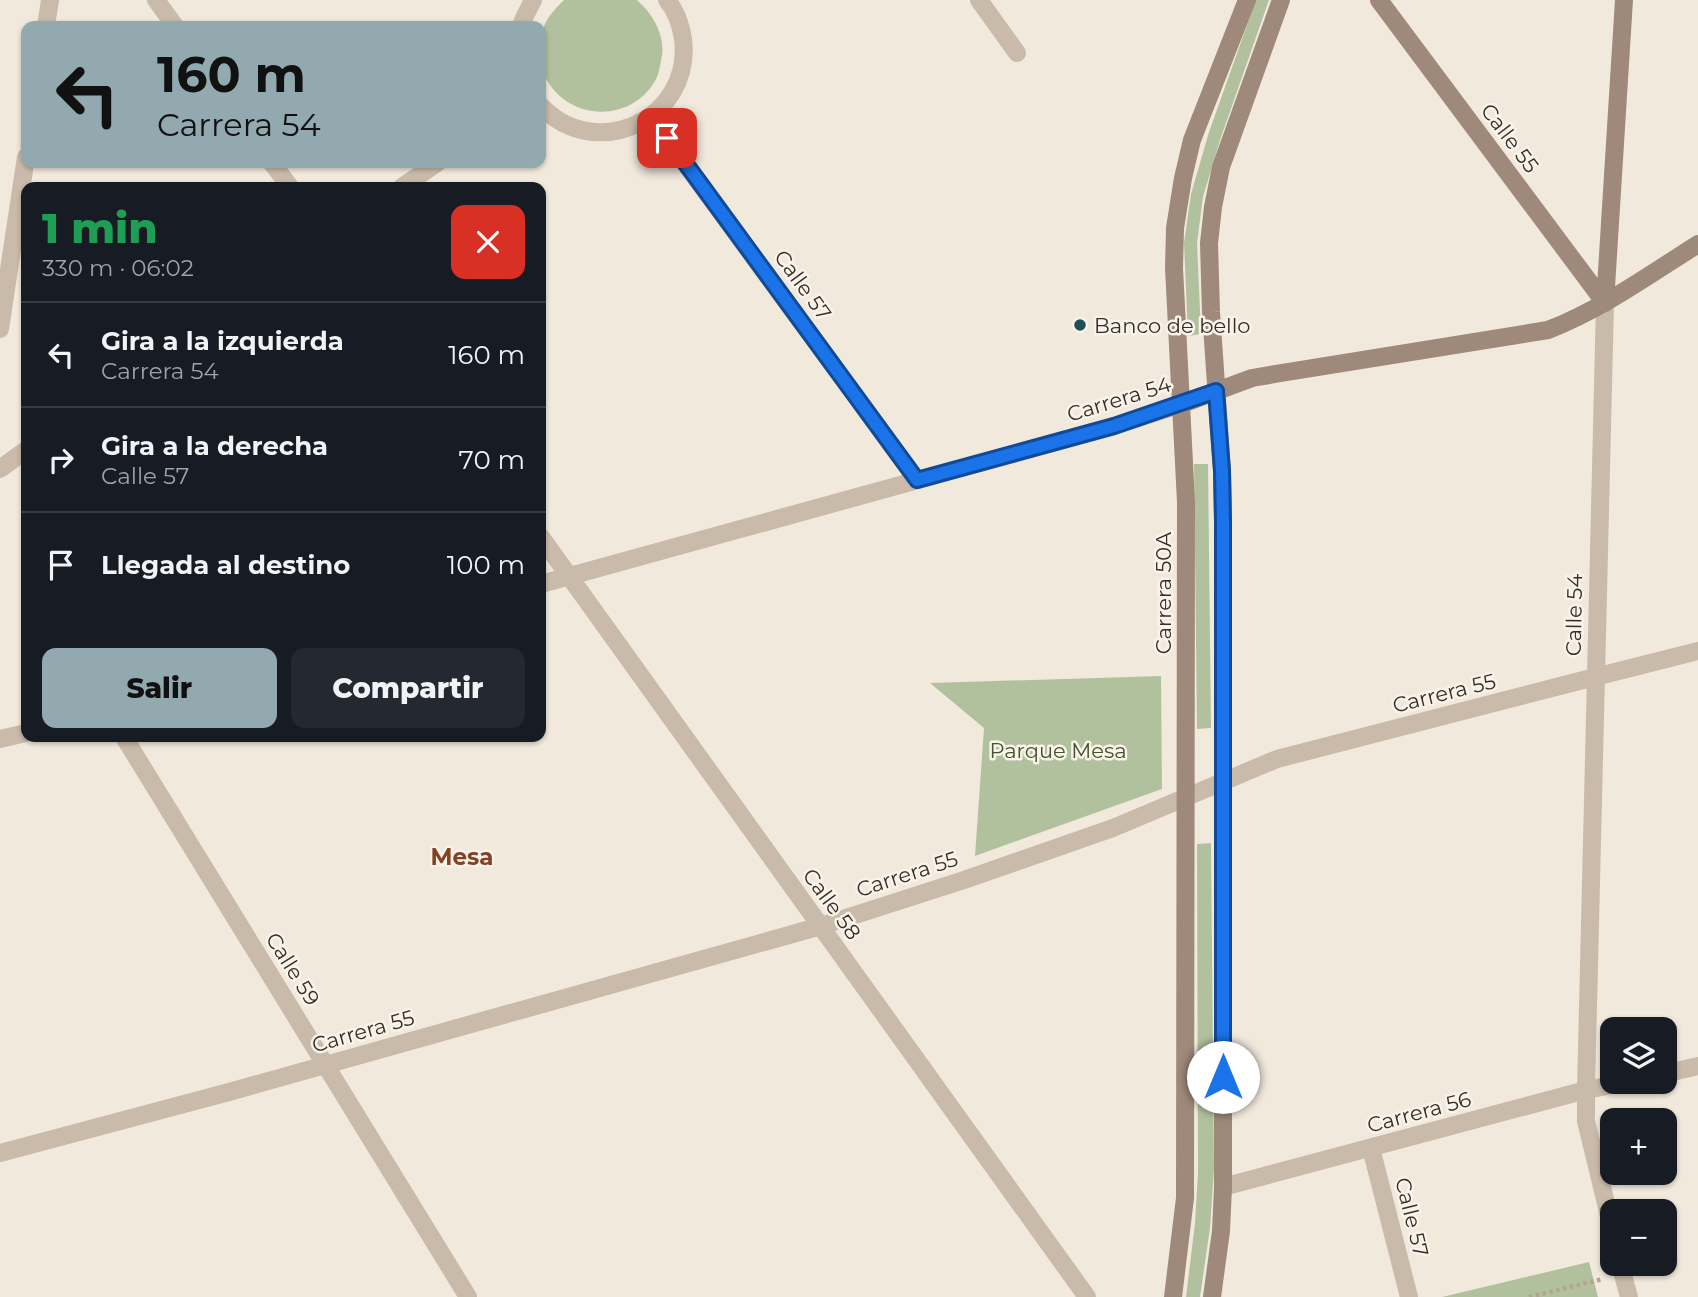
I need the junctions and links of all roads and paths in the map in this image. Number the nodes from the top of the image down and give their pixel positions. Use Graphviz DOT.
graph roads {
  1 [pos="50,0"];
  2 [pos="156,0"];
  3 [pos="533,0"];
  4 [pos="979,0"];
  5 [pos="1247,0"];
  6 [pos="1281,0"];
  7 [pos="1379,0"];
  8 [pos="1624,0"];
  9 [pos="671,1"];
  10 [pos="47,21"];
  11 [pos="171,21"];
  12 [pos="523,21"];
  13 [pos="1017,52"];
  14 [pos="546,112"];
  15 [pos="651,117"];
  16 [pos="430,168"];
  17 [pos="409,182"];
  18 [pos="21,190"];
  19 [pos="1698,244"];
  20 [pos="1605,303"];
  21 [pos="0,329"];
  22 [pos="1216,391"];
  23 [pos="1182,404"];
  24 [pos="21,454"];
  25 [pos="0,469"];
  26 [pos="917,480"];
  27 [pos="546,544"];
  28 [pos="569,576"];
  29 [pos="546,583"];
  30 [pos="1698,651"];
  31 [pos="1595,677"];
  32 [pos="21,734"];
  33 [pos="0,739"];
  34 [pos="127,742"];
  35 [pos="1223,781"];
  36 [pos="1186,797"];
  37 [pos="821,926"];
  38 [pos="326,1065"];
  39 [pos="1698,1066"];
  40 [pos="1677,1071"];
  41 [pos="1600,1087"];
  42 [pos="1586,1090"];
  43 [pos="1371,1148"];
  44 [pos="0,1153"];
  45 [pos="1223,1187"];
  46 [pos="1605,1199"];
  47 [pos="1600,1276"];
  48 [pos="1624,1276"];
  49 [pos="468,1297"];
  50 [pos="1087,1297"];
  51 [pos="1173,1297"];
  52 [pos="1212,1297"];
  53 [pos="1409,1297"];
  54 [pos="1529,1297"];
  55 [pos="1629,1297"];
  1 -- 10 [label="street"];
  2 -- 11 [label="street"];
  3 -- 12 [label="street"];
  4 -- 13 [label="street"];
  5 -- 23 [label="main road, Carrera 50A"];
  6 -- 22 [label="main road"];
  7 -- 20 [label="main road, Calle 55"];
  8 -- 20 [label="main road, Calle 54"];
  9 -- 15 [label="street"];
  14 -- 15 [label="street"];
  15 -- 26 [label="street, Calle 57"];
  16 -- 17 [label="street"];
  18 -- 21 [label="street"];
  19 -- 20 [label="main road, Carrera 54"];
  20 -- 22 [label="main road, Carrera 54"];
  20 -- 31 [label="street, Calle 54"];
  22 -- 23 [label="main road, Carrera 54"];
  22 -- 35 [label="main road"];
  23 -- 26 [label="street, Carrera 54"];
  23 -- 36 [label="main road, Carrera 50A"];
  24 -- 25 [label="street"];
  26 -- 28 [label="street, Carrera 54"];
  27 -- 28 [label="street, Calle 58"];
  28 -- 29 [label="street, Carrera 54"];
  28 -- 37 [label="street, Calle 58"];
  30 -- 31 [label="street, Carrera 55"];
  31 -- 35 [label="street, Carrera 55"];
  31 -- 42 [label="street, Calle 54"];
  32 -- 33 [label="street"];
  34 -- 38 [label="street, Calle 59"];
  35 -- 36 [label="street, Carrera 55"];
  35 -- 45 [label="main road"];
  36 -- 37 [label="street, Carrera 55"];
  36 -- 51 [label="main road, Carrera 50A"];
  37 -- 38 [label="street, Carrera 55"];
  37 -- 50 [label="street, Calle 58"];
  38 -- 44 [label="street, Carrera 55"];
  38 -- 49 [label="street, Calle 59"];
  39 -- 40 [label="street"];
  41 -- 42 [label="street, Carrera 56"];
  42 -- 43 [label="street, Carrera 56"];
  42 -- 46 [label="street, Calle 54"];
  43 -- 45 [label="street, Carrera 56"];
  43 -- 53 [label="street, Calle 57"];
  45 -- 52 [label="main road"];
  47 -- 54 [label="path"];
  48 -- 55 [label="street"];
}
